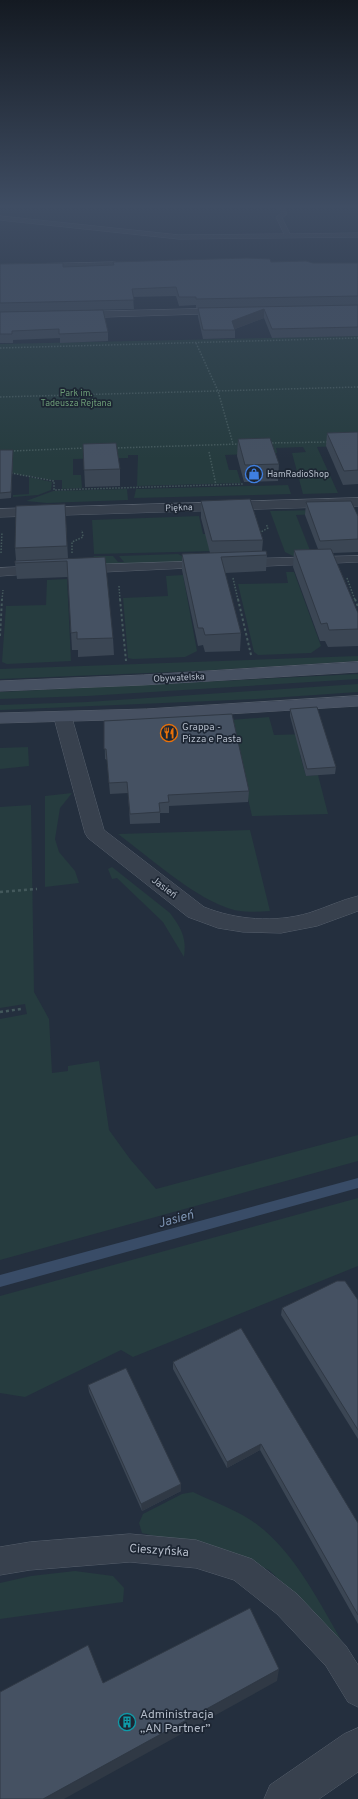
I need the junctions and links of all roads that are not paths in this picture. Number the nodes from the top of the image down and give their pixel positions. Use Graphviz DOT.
graph roads {
  1 [pos="241,311"];
  2 [pos="65,315"];
  3 [pos="358,502"];
  4 [pos="0,513"];
  5 [pos="358,559"];
  6 [pos="215,564"];
  7 [pos="230,564"];
  8 [pos="68,569"];
  9 [pos="47,570"];
  10 [pos="2,572"];
  11 [pos="358,667"];
  12 [pos="0,686"];
  13 [pos="358,701"];
  14 [pos="0,718"];
  15 [pos="63,718"];
  16 [pos="358,903"];
  17 [pos="0,1561"];
  18 [pos="358,1692"];
  19 [pos="358,1748"];
  20 [pos="284,1799"];
  1 -- 2 [label="street"];
  3 -- 4 [label="street, Piękna"];
  5 -- 7 [label="lane"];
  6 -- 8 [label="lane"];
  9 -- 10 [label="lane"];
  11 -- 12 [label="main road, Obywatelska"];
  13 -- 15 [label="main road"];
  14 -- 15 [label="main road"];
  15 -- 16 [label="street, Jasień"];
  17 -- 18 [label="lane, Cieszyńska"];
  19 -- 20 [label="street"];
}
